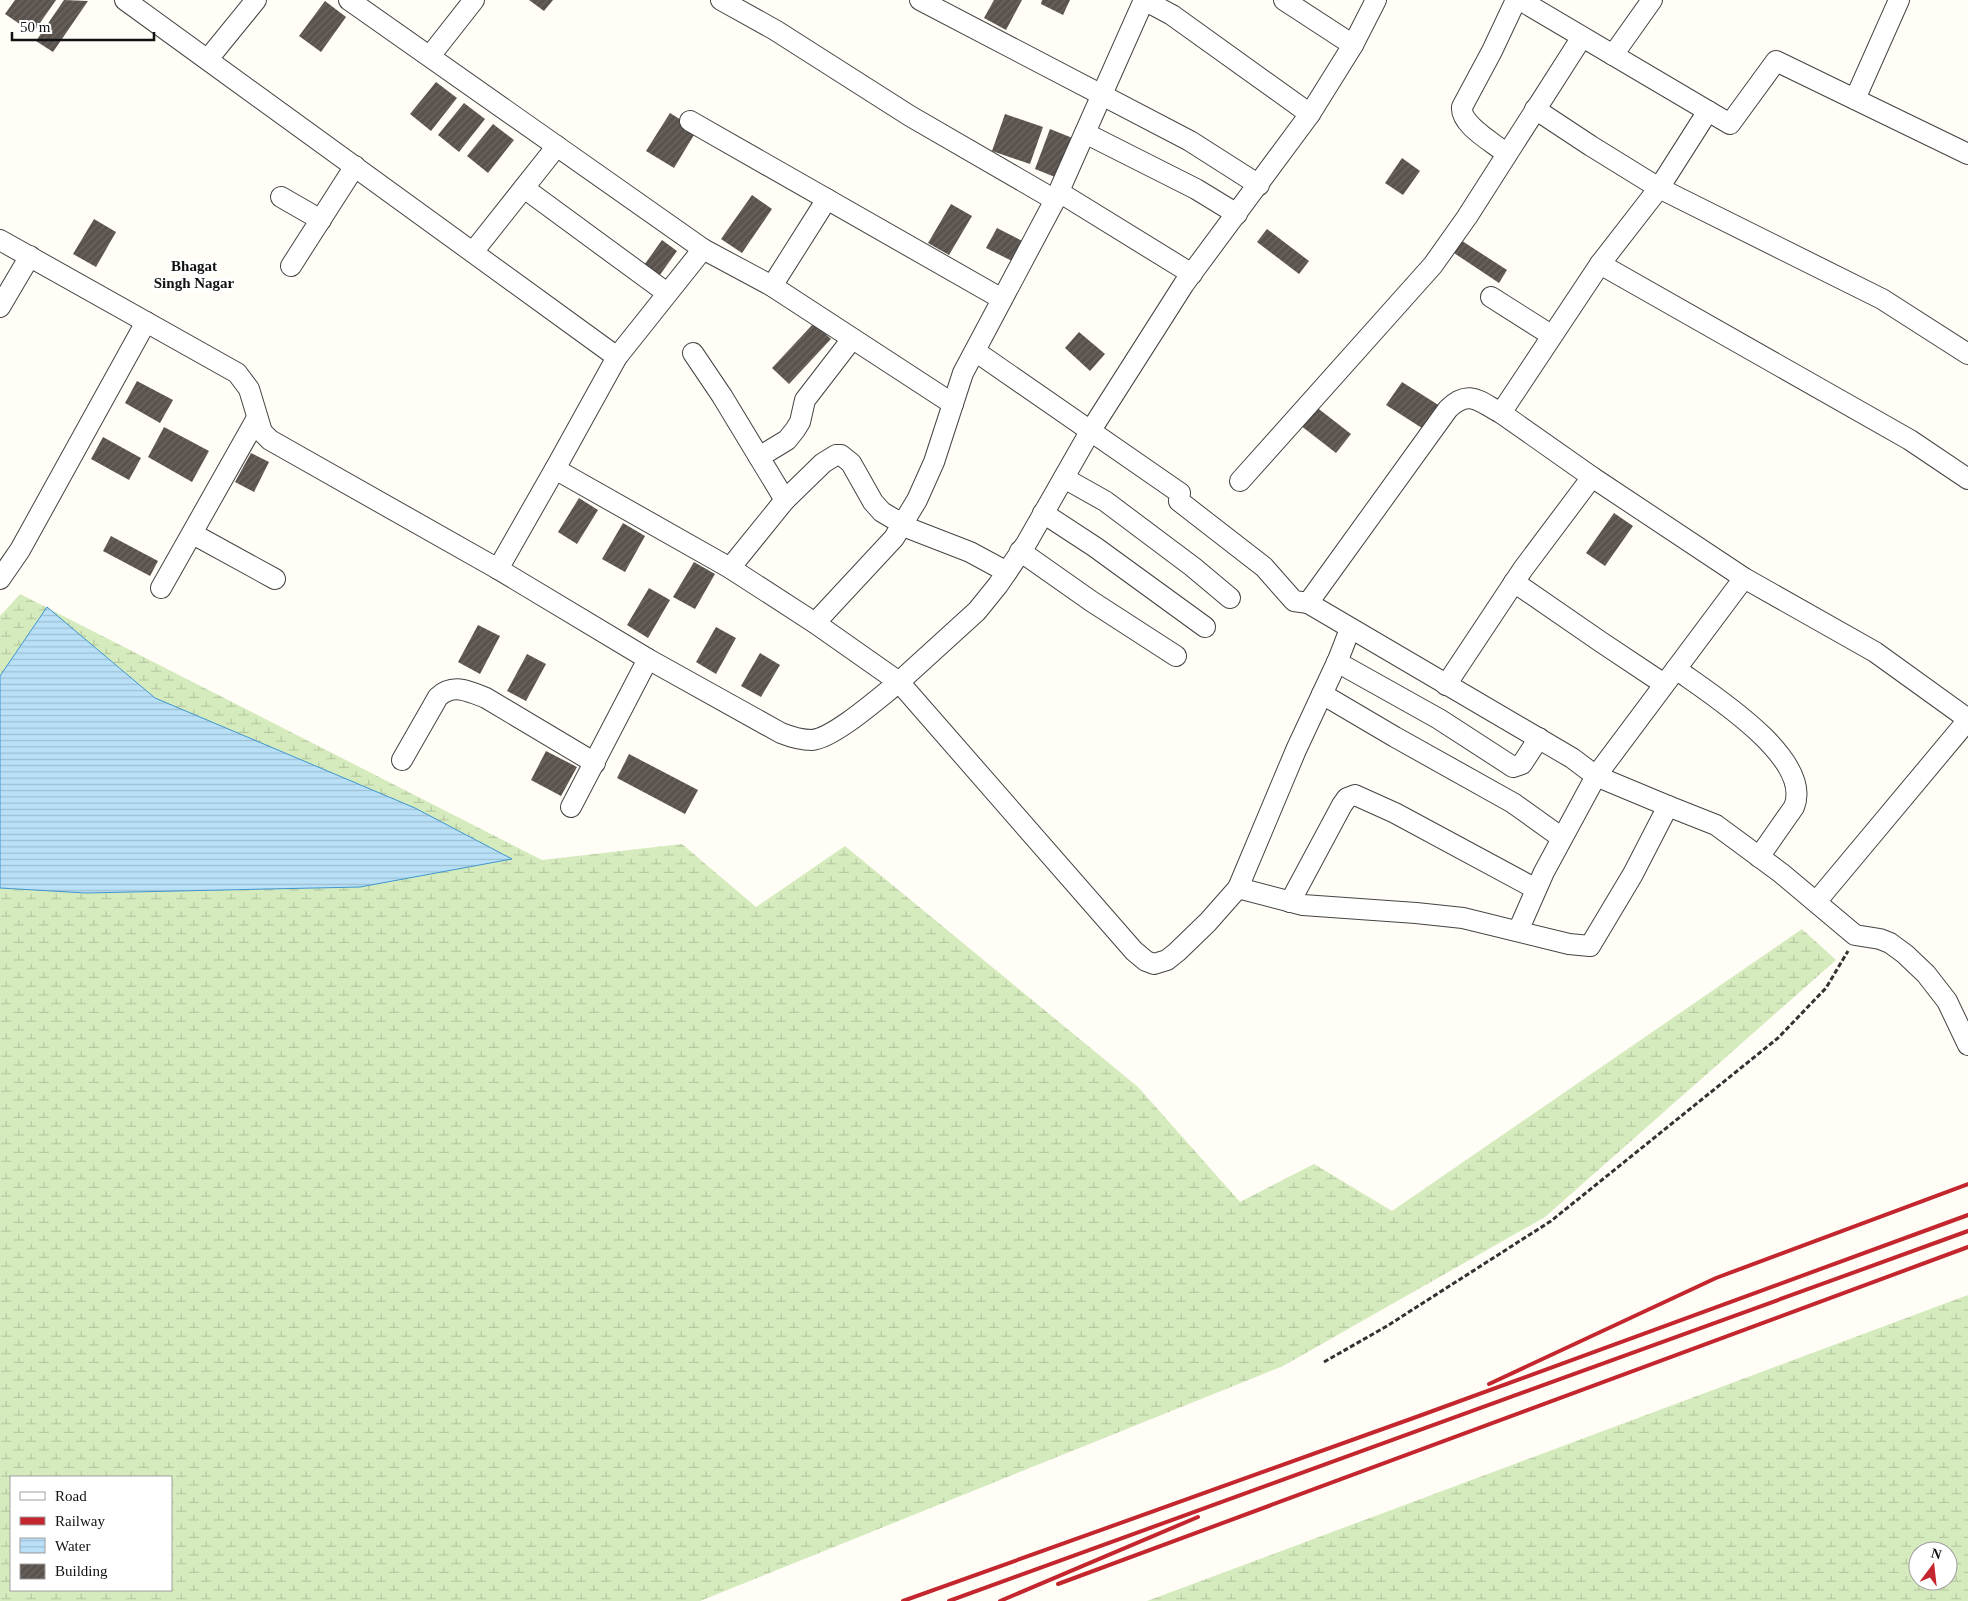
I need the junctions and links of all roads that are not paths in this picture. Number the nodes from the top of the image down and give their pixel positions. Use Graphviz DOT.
graph roads {
  1 [pos="125,0"];
  2 [pos="256,0"];
  3 [pos="349,0"];
  4 [pos="474,0"];
  5 [pos="721,0"];
  6 [pos="920,0"];
  7 [pos="1144,0"];
  8 [pos="1284,0"];
  9 [pos="1376,0"];
  10 [pos="1516,0"];
  11 [pos="1520,0"];
  12 [pos="1652,0"];
  13 [pos="1899,0"];
  14 [pos="1582,37"];
  15 [pos="1353,45"];
  16 [pos="1613,55"];
  17 [pos="430,56"];
  18 [pos="208,59"];
  19 [pos="1103,96"];
  20 [pos="1855,99"];
  21 [pos="1535,109"];
  22 [pos="1708,110"];
  23 [pos="1310,114"];
  24 [pos="690,121"];
  25 [pos="1085,133"];
  26 [pos="557,146"];
  27 [pos="1508,154"];
  28 [pos="1968,154"];
  29 [pos="355,166"];
  30 [pos="1258,185"];
  31 [pos="524,188"];
  32 [pos="1659,188"];
  33 [pos="1057,196"];
  34 [pos="281,197"];
  35 [pos="827,199"];
  36 [pos="1237,214"];
  37 [pos="321,220"];
  38 [pos="0,240"];
  39 [pos="703,249"];
  40 [pos="473,252"];
  41 [pos="30,256"];
  42 [pos="1600,264"];
  43 [pos="291,266"];
  44 [pos="1192,274"];
  45 [pos="772,286"];
  46 [pos="667,293"];
  47 [pos="1491,297"];
  48 [pos="1002,299"];
  49 [pos="0,307"];
  50 [pos="146,322"];
  51 [pos="1551,335"];
  52 [pos="852,339"];
  53 [pos="975,351"];
  54 [pos="693,352"];
  55 [pos="1968,354"];
  56 [pos="617,357"];
  57 [pos="953,404"];
  58 [pos="1501,413"];
  59 [pos="257,418"];
  60 [pos="1090,430"];
  61 [pos="759,457"];
  62 [pos="555,468"];
  63 [pos="1592,477"];
  64 [pos="1064,478"];
  65 [pos="1968,479"];
  66 [pos="1240,482"];
  67 [pos="784,500"];
  68 [pos="1043,513"];
  69 [pos="903,525"];
  70 [pos="193,534"];
  71 [pos="1020,551"];
  72 [pos="730,568"];
  73 [pos="498,569"];
  74 [pos="1007,572"];
  75 [pos="1744,578"];
  76 [pos="0,579"];
  77 [pos="275,580"];
  78 [pos="1514,582"];
  79 [pos="161,588"];
  80 [pos="1230,598"];
  81 [pos="1308,603"];
  82 [pos="815,624"];
  83 [pos="1205,627"];
  84 [pos="1350,629"];
  85 [pos="1176,656"];
  86 [pos="648,659"];
  87 [pos="1337,662"];
  88 [pos="1670,676"];
  89 [pos="899,682"];
  90 [pos="1446,685"];
  91 [pos="1322,694"];
  92 [pos="1968,719"];
  93 [pos="1539,738"];
  94 [pos="402,760"];
  95 [pos="595,763"];
  96 [pos="1596,776"];
  97 [pos="1668,806"];
  98 [pos="571,808"];
  99 [pos="1562,838"];
  100 [pos="1759,857"];
  101 [pos="1238,888"];
  102 [pos="1536,890"];
  103 [pos="1290,902"];
  104 [pos="1816,902"];
  105 [pos="1518,931"];
  106 [pos="1968,1045"];
  1 -- 18 [label="street"];
  2 -- 18 [label="street"];
  3 -- 17 [label="street"];
  4 -- 17 [label="street"];
  5 -- 33 [label="street"];
  6 -- 19 [label="street"];
  7 -- 19 [label="street"];
  7 -- 23 [label="street"];
  8 -- 15 [label="street"];
  9 -- 15 [label="street"];
  10 -- 27 [label="street"];
  11 -- 14 [label="street"];
  12 -- 16 [label="street"];
  13 -- 20 [label="street"];
  14 -- 16 [label="street"];
  14 -- 21 [label="street"];
  15 -- 23 [label="street"];
  16 -- 22 [label="street"];
  17 -- 26 [label="street"];
  18 -- 29 [label="street"];
  19 -- 25 [label="street"];
  19 -- 30 [label="street"];
  20 -- 22 [label="street"];
  20 -- 28 [label="street"];
  21 -- 27 [label="street"];
  21 -- 32 [label="street"];
  22 -- 32 [label="street"];
  23 -- 30 [label="street"];
  24 -- 35 [label="street"];
  25 -- 33 [label="street"];
  25 -- 36 [label="street"];
  26 -- 31 [label="street"];
  26 -- 39 [label="street"];
  27 -- 66 [label="street"];
  29 -- 37 [label="street"];
  29 -- 40 [label="street"];
  30 -- 36 [label="street"];
  31 -- 40 [label="street"];
  31 -- 46 [label="street"];
  32 -- 42 [label="street"];
  32 -- 55 [label="street"];
  33 -- 44 [label="street"];
  33 -- 48 [label="street"];
  34 -- 37 [label="street"];
  35 -- 45 [label="street"];
  35 -- 48 [label="street"];
  36 -- 44 [label="street"];
  37 -- 43 [label="street"];
  38 -- 41 [label="street"];
  39 -- 45 [label="street"];
  39 -- 46 [label="street"];
  40 -- 56 [label="street"];
  41 -- 49 [label="street"];
  41 -- 50 [label="street"];
  42 -- 51 [label="street"];
  42 -- 65 [label="street"];
  44 -- 60 [label="street"];
  45 -- 52 [label="street"];
  46 -- 56 [label="street"];
  47 -- 51 [label="street"];
  48 -- 53 [label="street"];
  50 -- 59 [label="street"];
  50 -- 76 [label="street"];
  51 -- 58 [label="street"];
  52 -- 57 [label="street"];
  52 -- 61 [label="street"];
  53 -- 57 [label="street"];
  53 -- 60 [label="street"];
  54 -- 61 [label="street"];
  56 -- 62 [label="street"];
  57 -- 69 [label="street"];
  58 -- 63 [label="street"];
  58 -- 81 [label="street"];
  59 -- 70 [label="street"];
  59 -- 73 [label="street"];
  60 -- 64 [label="street"];
  60 -- 81 [label="street"];
  61 -- 67 [label="street"];
  62 -- 72 [label="street"];
  62 -- 73 [label="street"];
  63 -- 75 [label="street"];
  63 -- 78 [label="street"];
  64 -- 68 [label="street"];
  64 -- 80 [label="street"];
  67 -- 69 [label="street"];
  67 -- 72 [label="street"];
  68 -- 71 [label="street"];
  68 -- 83 [label="street"];
  69 -- 74 [label="street"];
  69 -- 82 [label="street"];
  70 -- 77 [label="street"];
  70 -- 79 [label="street"];
  71 -- 74 [label="street"];
  71 -- 85 [label="street"];
  72 -- 82 [label="street"];
  73 -- 86 [label="street"];
  74 -- 89 [label="street"];
  75 -- 88 [label="street"];
  75 -- 92 [label="street"];
  78 -- 88 [label="street"];
  78 -- 90 [label="street"];
  81 -- 84 [label="street"];
  82 -- 89 [label="street"];
  84 -- 87 [label="street"];
  84 -- 90 [label="street"];
  86 -- 89 [label="street"];
  86 -- 95 [label="street"];
  87 -- 91 [label="street"];
  87 -- 93 [label="street"];
  88 -- 96 [label="street"];
  88 -- 100 [label="street"];
  89 -- 101 [label="street"];
  90 -- 93 [label="street"];
  91 -- 99 [label="street"];
  91 -- 101 [label="street"];
  92 -- 104 [label="street"];
  93 -- 96 [label="street"];
  94 -- 95 [label="street"];
  95 -- 98 [label="street"];
  96 -- 97 [label="street"];
  96 -- 99 [label="street"];
  97 -- 100 [label="street"];
  97 -- 105 [label="street"];
  99 -- 102 [label="street"];
  100 -- 104 [label="street"];
  101 -- 103 [label="street"];
  102 -- 103 [label="street"];
  102 -- 105 [label="street"];
  103 -- 105 [label="street"];
  104 -- 106 [label="street"];
}
